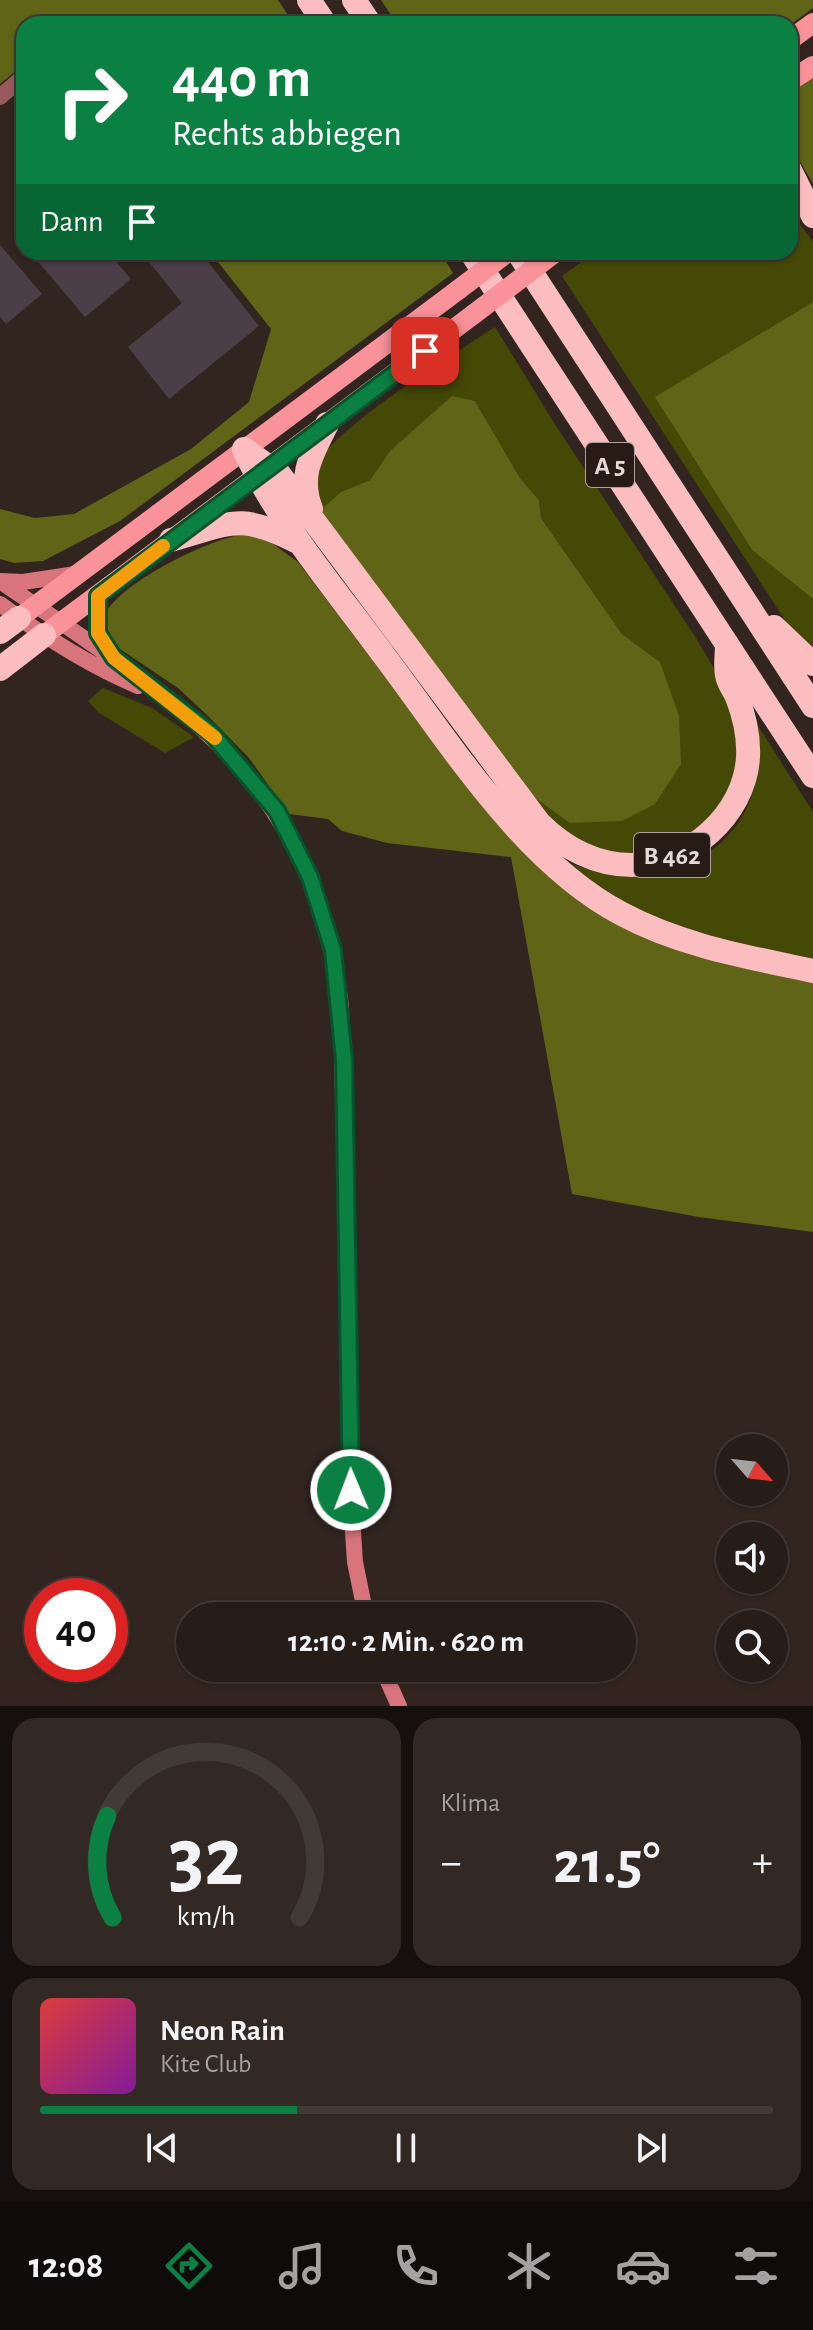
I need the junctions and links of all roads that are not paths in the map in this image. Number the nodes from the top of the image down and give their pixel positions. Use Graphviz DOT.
graph roads {
  1 [pos="16,83"];
  2 [pos="0,97"];
  3 [pos="798,186"];
  4 [pos="798,200"];
  5 [pos="813,216"];
  6 [pos="476,260"];
  7 [pos="497,260"];
  8 [pos="523,260"];
  9 [pos="546,260"];
  10 [pos="327,424"];
  11 [pos="244,449"];
  12 [pos="263,471"];
  13 [pos="310,537"];
  14 [pos="171,540"];
  15 [pos="78,574"];
  16 [pos="0,581"];
  17 [pos="739,592"];
  18 [pos="98,596"];
  19 [pos="14,615"];
  20 [pos="52,630"];
  21 [pos="727,644"];
  22 [pos="114,658"];
  23 [pos="813,664"];
  24 [pos="0,669"];
  25 [pos="158,694"];
  26 [pos="813,706"];
  27 [pos="813,776"];
  28 [pos="813,971"];
  29 [pos="363,1602"];
  30 [pos="388,1682"];
  31 [pos="399,1706"];
  1 -- 2 [label="street"];
  3 -- 5 [label="highway"];
  4 -- 5 [label="highway"];
  6 -- 21 [label="highway, A 5"];
  7 -- 11 [label="main road, bridge"];
  8 -- 17 [label="highway, A 5"];
  9 -- 10 [label="main road, B 462, bridge"];
  10 -- 12 [label="main road, B 462"];
  10 -- 13 [label="highway, B 462"];
  11 -- 12 [label="highway"];
  11 -- 15 [label="main road"];
  12 -- 13 [label="highway"];
  12 -- 14 [label="main road, B 462"];
  13 -- 14 [label="highway"];
  13 -- 21 [label="highway, B 462"];
  13 -- 28 [label="highway"];
  14 -- 18 [label="main road, B 462"];
  15 -- 16 [label="street"];
  15 -- 19 [label="main road"];
  16 -- 19 [label="street"];
  17 -- 23 [label="highway, A 5"];
  17 -- 26 [label="highway, A 5"];
  18 -- 20 [label="main road, B 462"];
  18 -- 22 [label="street"];
  19 -- 20 [label="street"];
  20 -- 22 [label="street"];
  20 -- 24 [label="highway, B 462"];
  20 -- 25 [label="street"];
  21 -- 27 [label="highway, A 5"];
  22 -- 25 [label="street"];
  25 -- 29 [label="street"];
  30 -- 31 [label="street"];
}
